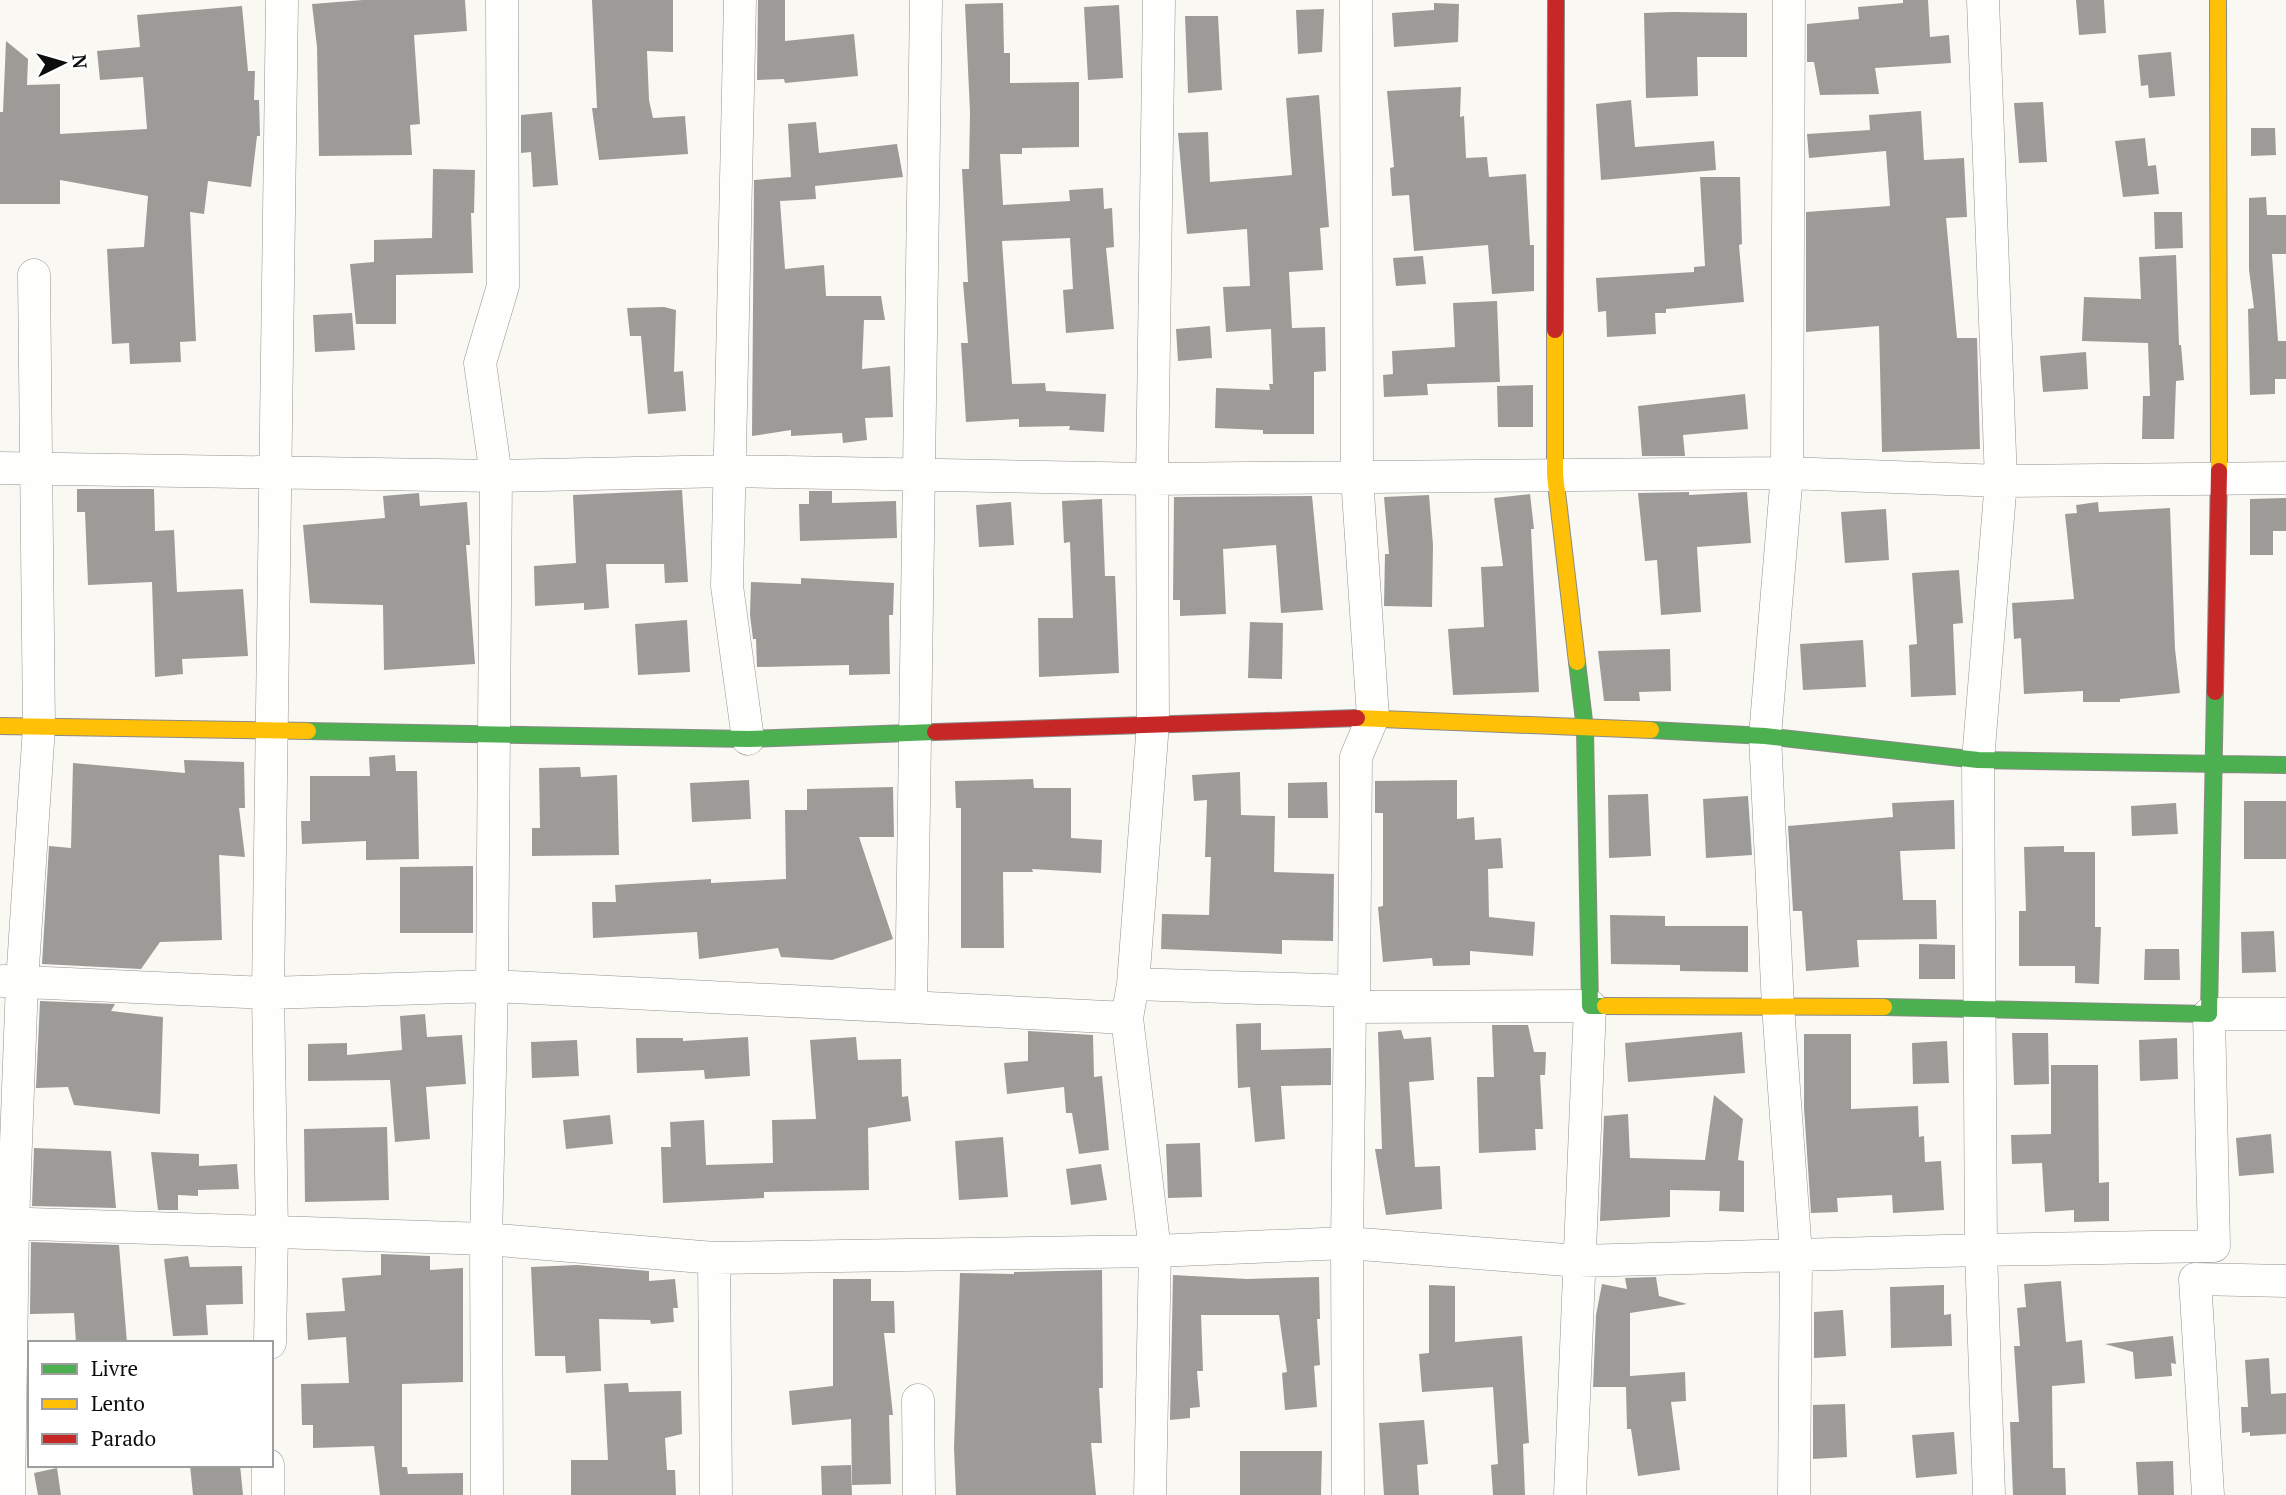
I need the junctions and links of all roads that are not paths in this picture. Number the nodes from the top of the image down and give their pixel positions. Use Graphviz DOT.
graph roads {
  1 [pos="282,0"];
  2 [pos="502,0"];
  3 [pos="740,0"];
  4 [pos="926,0"];
  5 [pos="1159,0"];
  6 [pos="1356,0"];
  7 [pos="1556,0"];
  8 [pos="1789,0"];
  9 [pos="1983,0"];
  10 [pos="2218,0"];
  11 [pos="34,275"];
  12 [pos="0,468"];
  13 [pos="34,468"];
  14 [pos="729,471"];
  15 [pos="1787,473"];
  16 [pos="276,474"];
  17 [pos="1555,475"];
  18 [pos="496,476"];
  19 [pos="919,477"];
  20 [pos="1357,477"];
  21 [pos="2286,478"];
  22 [pos="1152,479"];
  23 [pos="2219,479"];
  24 [pos="2001,481"];
  25 [pos="1374,717"];
  26 [pos="1153,723"];
  27 [pos="0,726"];
  28 [pos="39,727"];
  29 [pos="1585,729"];
  30 [pos="916,731"];
  31 [pos="272,732"];
  32 [pos="495,736"];
  33 [pos="1765,736"];
  34 [pos="748,739"];
  35 [pos="1978,760"];
  36 [pos="2212,764"];
  37 [pos="2286,765"];
  38 [pos="11,981"];
  39 [pos="1133,984"];
  40 [pos="492,986"];
  41 [pos="268,993"];
  42 [pos="1352,999"];
  43 [pos="911,1006"];
  44 [pos="1590,1006"];
  45 [pos="1778,1006"];
  46 [pos="1978,1007"];
  47 [pos="2209,1014"];
  48 [pos="2286,1014"];
  49 [pos="1127,1018"];
  50 [pos="6,1223"];
  51 [pos="272,1231"];
  52 [pos="486,1240"];
  53 [pos="1347,1243"];
  54 [pos="2214,1246"];
  55 [pos="1981,1250"];
  56 [pos="1155,1251"];
  57 [pos="1796,1254"];
  58 [pos="714,1258"];
  59 [pos="1579,1261"];
  60 [pos="2215,1280"];
  61 [pos="2286,1281"];
  62 [pos="270,1341"];
  63 [pos="918,1400"];
  64 [pos="268,1467"];
  65 [pos="9,1495"];
  66 [pos="268,1495"];
  67 [pos="487,1495"];
  68 [pos="716,1495"];
  69 [pos="919,1495"];
  70 [pos="1150,1495"];
  71 [pos="1348,1495"];
  72 [pos="1570,1495"];
  73 [pos="1794,1495"];
  74 [pos="1989,1495"];
  75 [pos="2208,1495"];
  1 -- 16 [label="street"];
  2 -- 18 [label="street"];
  3 -- 14 [label="street"];
  4 -- 19 [label="street"];
  5 -- 22 [label="street"];
  6 -- 20 [label="street"];
  7 -- 17 [label="street"];
  8 -- 15 [label="street"];
  9 -- 24 [label="street"];
  10 -- 23 [label="street"];
  11 -- 13 [label="street"];
  12 -- 13 [label="street"];
  13 -- 16 [label="street"];
  13 -- 28 [label="street"];
  14 -- 18 [label="street"];
  14 -- 19 [label="street"];
  14 -- 34 [label="street"];
  15 -- 17 [label="street"];
  15 -- 24 [label="street"];
  15 -- 33 [label="street"];
  16 -- 18 [label="street"];
  16 -- 31 [label="street"];
  17 -- 20 [label="street"];
  17 -- 29 [label="street"];
  18 -- 32 [label="street"];
  19 -- 22 [label="street"];
  19 -- 30 [label="street"];
  20 -- 22 [label="street"];
  20 -- 25 [label="street"];
  21 -- 23 [label="street"];
  22 -- 26 [label="street"];
  23 -- 24 [label="street"];
  23 -- 36 [label="street"];
  24 -- 35 [label="street"];
  25 -- 26 [label="street"];
  25 -- 29 [label="street"];
  25 -- 42 [label="street"];
  26 -- 30 [label="street"];
  26 -- 39 [label="street"];
  27 -- 28 [label="street"];
  28 -- 31 [label="street"];
  28 -- 38 [label="street"];
  29 -- 33 [label="street"];
  29 -- 44 [label="street"];
  30 -- 34 [label="street"];
  30 -- 43 [label="street"];
  31 -- 32 [label="street"];
  31 -- 41 [label="street"];
  32 -- 34 [label="street"];
  32 -- 40 [label="street"];
  33 -- 35 [label="street"];
  33 -- 45 [label="street"];
  35 -- 36 [label="street"];
  35 -- 46 [label="street"];
  36 -- 37 [label="street"];
  36 -- 47 [label="street"];
  38 -- 41 [label="street"];
  38 -- 50 [label="street"];
  39 -- 42 [label="street"];
  39 -- 49 [label="street"];
  40 -- 41 [label="street"];
  40 -- 43 [label="street"];
  40 -- 52 [label="street"];
  41 -- 51 [label="street"];
  42 -- 44 [label="street"];
  42 -- 53 [label="street"];
  43 -- 49 [label="street"];
  44 -- 45 [label="street"];
  44 -- 59 [label="street"];
  45 -- 46 [label="street"];
  45 -- 57 [label="street"];
  46 -- 47 [label="street"];
  46 -- 55 [label="street"];
  47 -- 48 [label="street"];
  47 -- 54 [label="street"];
  49 -- 56 [label="street"];
  50 -- 51 [label="street"];
  50 -- 65 [label="street"];
  51 -- 52 [label="street"];
  51 -- 62 [label="street"];
  52 -- 58 [label="street"];
  52 -- 67 [label="street"];
  53 -- 56 [label="street"];
  53 -- 59 [label="street"];
  53 -- 71 [label="street"];
  54 -- 55 [label="street"];
  54 -- 60 [label="street"];
  55 -- 57 [label="street"];
  55 -- 74 [label="street"];
  56 -- 58 [label="street"];
  56 -- 70 [label="street"];
  57 -- 59 [label="street"];
  57 -- 73 [label="street"];
  58 -- 68 [label="street"];
  59 -- 72 [label="street"];
  60 -- 61 [label="street"];
  60 -- 75 [label="street"];
  63 -- 69 [label="street"];
  64 -- 66 [label="street"];
}
